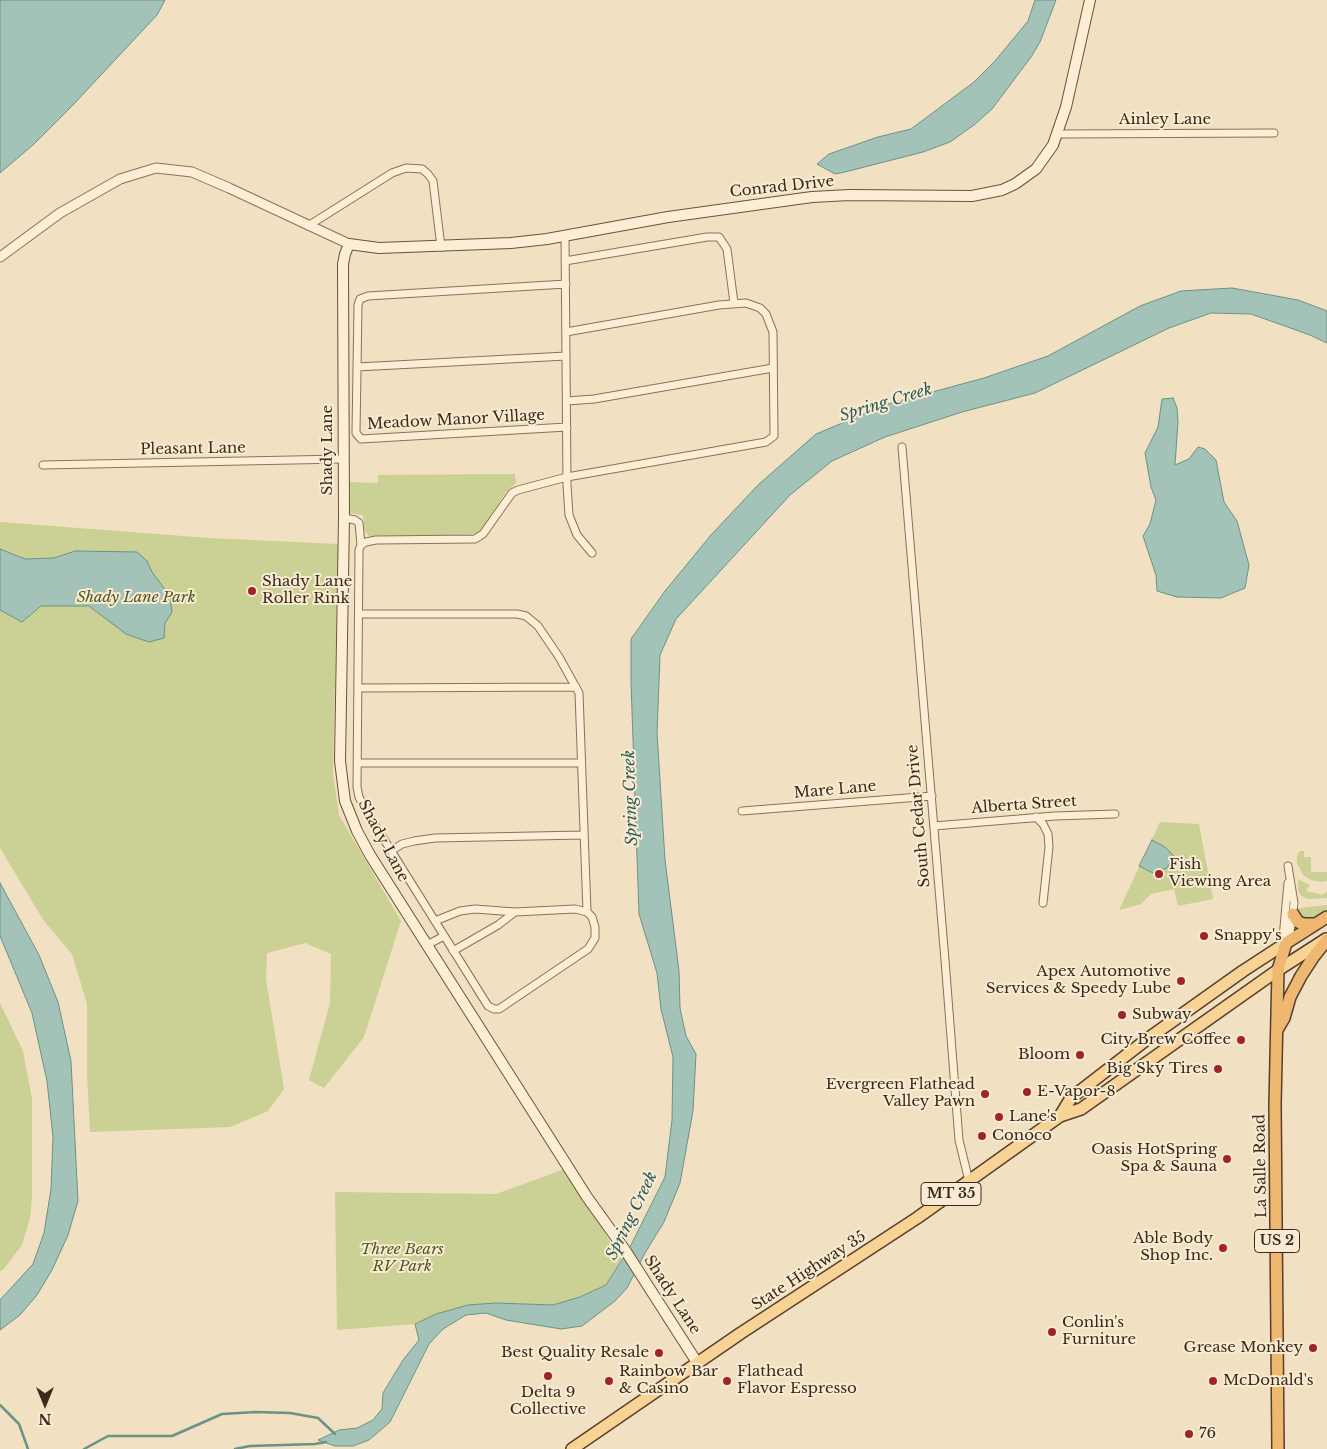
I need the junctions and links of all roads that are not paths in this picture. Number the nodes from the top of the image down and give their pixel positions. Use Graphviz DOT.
graph roads {
  1 [pos="1090,0"];
  2 [pos="1274,133"];
  3 [pos="1057,134"];
  4 [pos="308,226"];
  5 [pos="565,236"];
  6 [pos="349,244"];
  7 [pos="441,247"];
  8 [pos="0,257"];
  9 [pos="565,261"];
  10 [pos="566,284"];
  11 [pos="734,303"];
  12 [pos="566,332"];
  13 [pos="566,356"];
  14 [pos="357,367"];
  15 [pos="773,368"];
  16 [pos="567,401"];
  17 [pos="567,427"];
  18 [pos="902,447"];
  19 [pos="343,459"];
  20 [pos="43,465"];
  21 [pos="567,477"];
  22 [pos="344,518"];
  23 [pos="361,545"];
  24 [pos="592,553"];
  25 [pos="359,614"];
  26 [pos="576,687"];
  27 [pos="358,688"];
  28 [pos="358,763"];
  29 [pos="581,763"];
  30 [pos="932,796"];
  31 [pos="742,811"];
  32 [pos="1115,814"];
  33 [pos="1036,817"];
  34 [pos="934,826"];
  35 [pos="583,835"];
  36 [pos="391,850"];
  37 [pos="1043,904"];
  38 [pos="515,912"];
  39 [pos="587,912"];
  40 [pos="1294,914"];
  41 [pos="1327,917"];
  42 [pos="435,921"];
  43 [pos="1316,924"];
  44 [pos="444,936"];
  45 [pos="1327,939"];
  46 [pos="1286,943"];
  47 [pos="427,946"];
  48 [pos="453,951"];
  49 [pos="1278,970"];
  50 [pos="1275,1033"];
  51 [pos="1060,1116"];
  52 [pos="969,1181"];
  53 [pos="698,1364"];
  54 [pos="572,1449"];
  55 [pos="1278,1449"];
  1 -- 3 [label="main road, Conrad Drive"];
  2 -- 3 [label="street, Ainley Lane"];
  3 -- 5 [label="main road, Conrad Drive"];
  4 -- 6 [label="street"];
  4 -- 7 [label="street"];
  4 -- 8 [label="street"];
  5 -- 7 [label="main road, Conrad Drive"];
  5 -- 9 [label="street, Meadow Manor Village"];
  6 -- 7 [label="main road, Conrad Drive"];
  6 -- 19 [label="main road, Shady Lane"];
  9 -- 10 [label="street, Meadow Manor Village"];
  9 -- 11 [label="street"];
  10 -- 12 [label="street, Meadow Manor Village"];
  10 -- 14 [label="street, Meadow Manor Village"];
  11 -- 12 [label="street"];
  11 -- 15 [label="street"];
  12 -- 13 [label="street, Meadow Manor Village"];
  13 -- 14 [label="street"];
  13 -- 16 [label="street, Meadow Manor Village"];
  14 -- 17 [label="street, Meadow Manor Village"];
  15 -- 16 [label="street"];
  15 -- 21 [label="street"];
  16 -- 17 [label="street, Meadow Manor Village"];
  17 -- 21 [label="street, Meadow Manor Village"];
  18 -- 30 [label="street, South Cedar Drive"];
  19 -- 20 [label="street, Pleasant Lane"];
  19 -- 22 [label="main road, Shady Lane"];
  21 -- 23 [label="street"];
  21 -- 24 [label="street, Meadow Manor Village"];
  22 -- 23 [label="street"];
  22 -- 47 [label="main road, Shady Lane"];
  23 -- 25 [label="street"];
  25 -- 26 [label="street"];
  25 -- 27 [label="street"];
  26 -- 27 [label="street"];
  26 -- 29 [label="street"];
  27 -- 28 [label="street"];
  28 -- 29 [label="street"];
  28 -- 36 [label="street"];
  29 -- 35 [label="street"];
  30 -- 31 [label="street, Mare Lane"];
  30 -- 34 [label="street, South Cedar Drive"];
  32 -- 33 [label="street, Alberta Street"];
  33 -- 34 [label="street, Alberta Street"];
  33 -- 37 [label="street"];
  34 -- 52 [label="street, South Cedar Drive"];
  35 -- 36 [label="street"];
  35 -- 39 [label="street"];
  36 -- 42 [label="street"];
  38 -- 39 [label="street"];
  38 -- 42 [label="street"];
  38 -- 48 [label="street"];
  39 -- 48 [label="street"];
  40 -- 43 [label="highway"];
  40 -- 46 [label="street"];
  40 -- 46 [label="street"];
  41 -- 43 [label="highway"];
  42 -- 44 [label="street"];
  43 -- 46 [label="highway"];
  44 -- 47 [label="street"];
  44 -- 48 [label="street"];
  45 -- 49 [label="main road, MT 35"];
  45 -- 50 [label="highway, US 2"];
  46 -- 49 [label="highway, US 2"];
  46 -- 51 [label="main road, State Highway 35 / MT 35"];
  47 -- 53 [label="main road, Shady Lane"];
  49 -- 50 [label="highway, US 2"];
  49 -- 51 [label="main road, State Highway 35 / MT 35"];
  50 -- 55 [label="highway, La Salle Road / US 2"];
  51 -- 52 [label="main road, State Highway 35 / MT 35"];
  52 -- 53 [label="main road, State Highway 35 / MT 35"];
  53 -- 54 [label="main road, State Highway 35 / MT 35"];
}
